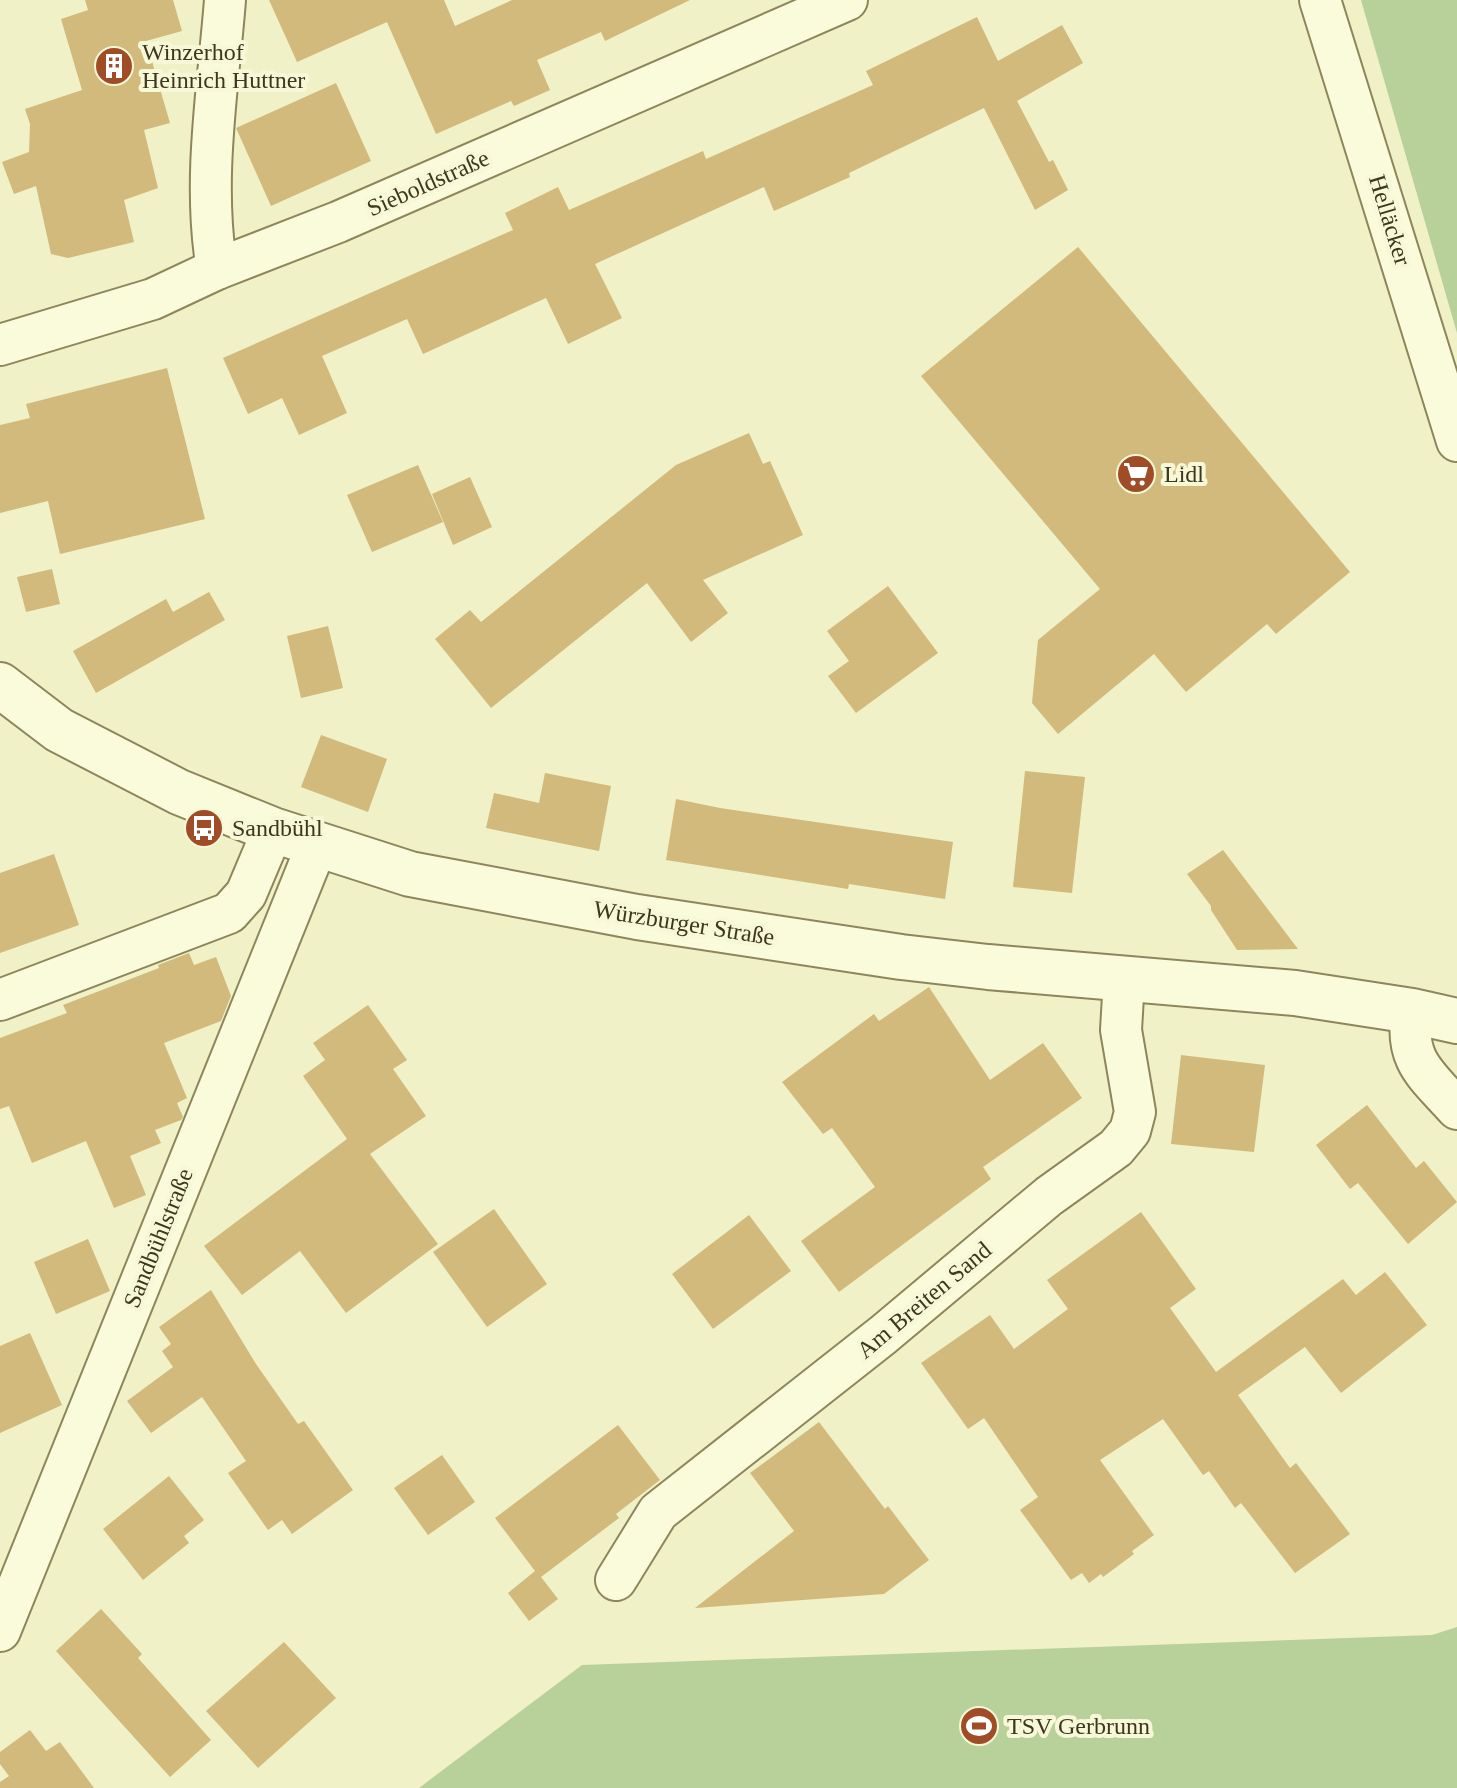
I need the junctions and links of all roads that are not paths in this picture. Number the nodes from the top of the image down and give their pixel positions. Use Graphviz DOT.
graph roads {
  1 [pos="225,0"];
  2 [pos="847,0"];
  3 [pos="1320,0"];
  4 [pos="217,269"];
  5 [pos="0,345"];
  6 [pos="1457,441"];
  7 [pos="0,685"];
  8 [pos="273,830"];
  9 [pos="317,845"];
  10 [pos="1124,979"];
  11 [pos="0,1000"];
  12 [pos="1412,1011"];
  13 [pos="1457,1021"];
  14 [pos="1457,1109"];
  15 [pos="616,1580"];
  16 [pos="0,1631"];
  1 -- 4 [label="street"];
  2 -- 4 [label="street, Sieboldstraße"];
  3 -- 6 [label="street, Helläcker"];
  4 -- 5 [label="street, Sieboldstraße"];
  7 -- 8 [label="street, Würzburger Straße"];
  8 -- 9 [label="street, Würzburger Straße"];
  8 -- 11 [label="street"];
  9 -- 10 [label="street, Würzburger Straße"];
  9 -- 16 [label="street, Sandbühlstraße"];
  10 -- 12 [label="street, Würzburger Straße"];
  10 -- 15 [label="street, Am Breiten Sand"];
  12 -- 13 [label="street, Würzburger Straße"];
  12 -- 14 [label="street"];
}
